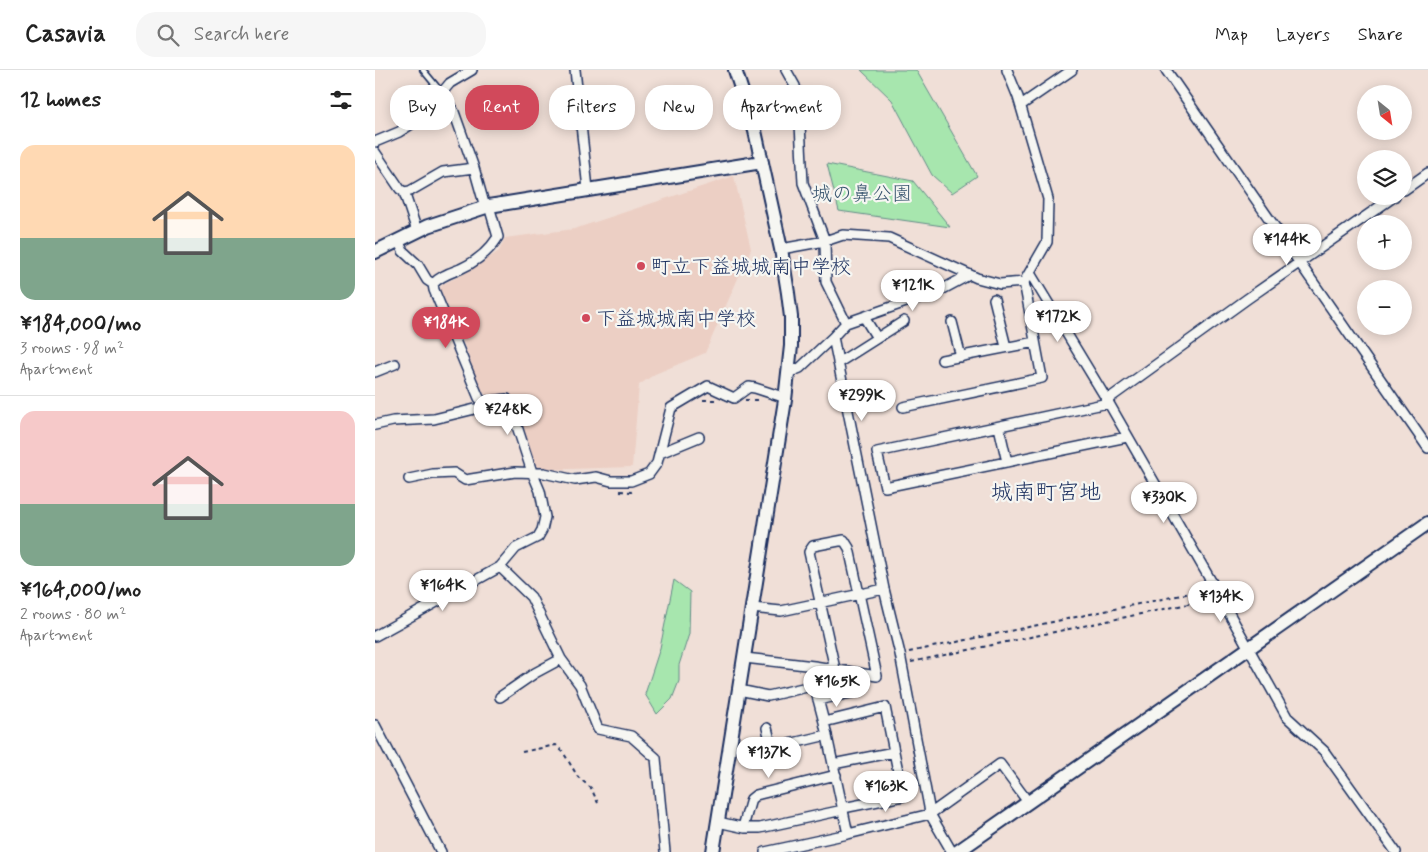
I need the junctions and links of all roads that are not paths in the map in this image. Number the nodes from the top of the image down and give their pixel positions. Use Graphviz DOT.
graph roads {
  1 [pos="423,70"];
  2 [pos="472,70"];
  3 [pos="575,70"];
  4 [pos="735,70"];
  5 [pos="787,70"];
  6 [pos="1007,70"];
  7 [pos="1072,70"];
  8 [pos="1166,70"];
  9 [pos="435,85"];
  10 [pos="448,85"];
  11 [pos="1021,105"];
  12 [pos="455,115"];
  13 [pos="402,130"];
  14 [pos="375,142"];
  15 [pos="375,152"];
  16 [pos="762,162"];
  17 [pos="473,168"];
  18 [pos="1428,173"];
  19 [pos="1412,184"];
  20 [pos="588,189"];
  21 [pos="404,192"];
  22 [pos="1382,205"];
  23 [pos="487,207"];
  24 [pos="417,231"];
  25 [pos="398,240"];
  26 [pos="825,241"];
  27 [pos="781,248"];
  28 [pos="375,252"];
  29 [pos="1299,262"];
  30 [pos="1030,273"];
  31 [pos="969,275"];
  32 [pos="1024,282"];
  33 [pos="433,284"];
  34 [pos="995,299"];
  35 [pos="864,317"];
  36 [pos="904,320"];
  37 [pos="952,322"];
  38 [pos="846,323"];
  39 [pos="833,337"];
  40 [pos="877,338"];
  41 [pos="1035,342"];
  42 [pos="1006,347"];
  43 [pos="961,357"];
  44 [pos="941,360"];
  45 [pos="838,363"];
  46 [pos="395,364"];
  47 [pos="375,372"];
  48 [pos="788,373"];
  49 [pos="786,398"];
  50 [pos="483,402"];
  51 [pos="1107,402"];
  52 [pos="903,407"];
  53 [pos="375,425"];
  54 [pos="999,427"];
  55 [pos="1127,437"];
  56 [pos="699,438"];
  57 [pos="1428,448"];
  58 [pos="660,453"];
  59 [pos="1007,462"];
  60 [pos="532,472"];
  61 [pos="409,479"];
  62 [pos="1428,523"];
  63 [pos="500,567"];
  64 [pos="884,589"];
  65 [pos="859,595"];
  66 [pos="821,602"];
  67 [pos="752,608"];
  68 [pos="375,636"];
  69 [pos="1248,648"];
  70 [pos="745,658"];
  71 [pos="561,659"];
  72 [pos="835,669"];
  73 [pos="739,690"];
  74 [pos="851,693"];
  75 [pos="500,697"];
  76 [pos="818,700"];
  77 [pos="824,722"];
  78 [pos="375,725"];
  79 [pos="767,728"];
  80 [pos="827,735"];
  81 [pos="894,752"];
  82 [pos="833,764"];
  83 [pos="836,775"];
  84 [pos="1028,802"];
  85 [pos="843,809"];
  86 [pos="931,814"];
  87 [pos="718,822"];
  88 [pos="743,827"];
  89 [pos="848,834"];
  90 [pos="441,852"];
  91 [pos="665,852"];
  92 [pos="713,852"];
  93 [pos="765,852"];
  94 [pos="952,852"];
  95 [pos="957,852"];
  96 [pos="1396,852"];
  1 -- 9 [label="lane"];
  2 -- 10 [label="street"];
  3 -- 20 [label="street"];
  4 -- 16 [label="street"];
  5 -- 26 [label="street"];
  6 -- 11 [label="street"];
  7 -- 11 [label="street"];
  8 -- 29 [label="street"];
  11 -- 30 [label="street"];
  12 -- 17 [label="street"];
  13 -- 14 [label="street"];
  15 -- 21 [label="street"];
  16 -- 20 [label="street"];
  16 -- 27 [label="street"];
  17 -- 21 [label="street"];
  17 -- 23 [label="street"];
  18 -- 19 [label="street"];
  20 -- 23 [label="street"];
  21 -- 24 [label="street"];
  22 -- 29 [label="street"];
  23 -- 24 [label="street"];
  23 -- 33 [label="street"];
  24 -- 25 [label="street"];
  25 -- 28 [label="street"];
  25 -- 33 [label="street"];
  26 -- 27 [label="street"];
  26 -- 31 [label="street"];
  26 -- 38 [label="street"];
  27 -- 48 [label="street"];
  29 -- 51 [label="street"];
  29 -- 57 [label="street"];
  30 -- 32 [label="street"];
  30 -- 51 [label="street"];
  31 -- 32 [label="street"];
  31 -- 35 [label="street"];
  32 -- 41 [label="street"];
  33 -- 50 [label="street"];
  34 -- 42 [label="street"];
  35 -- 38 [label="street"];
  35 -- 40 [label="street"];
  36 -- 40 [label="street"];
  37 -- 43 [label="street"];
  38 -- 39 [label="street"];
  39 -- 45 [label="street"];
  39 -- 48 [label="street"];
  40 -- 45 [label="street"];
  41 -- 42 [label="street"];
  41 -- 52 [label="street"];
  42 -- 43 [label="street"];
  43 -- 44 [label="street"];
  45 -- 64 [label="street"];
  46 -- 47 [label="street"];
  48 -- 49 [label="street"];
  49 -- 58 [label="street"];
  49 -- 67 [label="street"];
  50 -- 53 [label="street"];
  50 -- 60 [label="street"];
  51 -- 54 [label="street"];
  51 -- 55 [label="street"];
  54 -- 59 [label="street"];
  54 -- 59 [label="street"];
  55 -- 59 [label="street"];
  55 -- 69 [label="street"];
  56 -- 58 [label="street"];
  58 -- 60 [label="street"];
  60 -- 61 [label="street"];
  60 -- 63 [label="street"];
  62 -- 69 [label="street"];
  63 -- 68 [label="street"];
  63 -- 71 [label="street"];
  64 -- 65 [label="street"];
  64 -- 86 [label="street"];
  65 -- 66 [label="street"];
  65 -- 66 [label="street"];
  65 -- 72 [label="street"];
  66 -- 67 [label="street"];
  66 -- 72 [label="street"];
  67 -- 70 [label="street"];
  69 -- 84 [label="street"];
  69 -- 96 [label="street"];
  70 -- 72 [label="street"];
  70 -- 73 [label="street"];
  71 -- 75 [label="street"];
  71 -- 91 [label="street"];
  73 -- 76 [label="street"];
  73 -- 87 [label="street"];
  74 -- 76 [label="street"];
  76 -- 77 [label="street"];
  77 -- 80 [label="street"];
  77 -- 81 [label="street"];
  78 -- 90 [label="street"];
  79 -- 80 [label="street"];
  80 -- 82 [label="street"];
  81 -- 82 [label="street"];
  81 -- 85 [label="street"];
  82 -- 83 [label="street"];
  83 -- 85 [label="street"];
  83 -- 88 [label="street"];
  84 -- 86 [label="street"];
  84 -- 95 [label="street"];
  85 -- 88 [label="street"];
  85 -- 89 [label="street"];
  86 -- 89 [label="street"];
  86 -- 94 [label="street"];
  87 -- 88 [label="street"];
  87 -- 92 [label="street"];
  89 -- 93 [label="street"];
}
